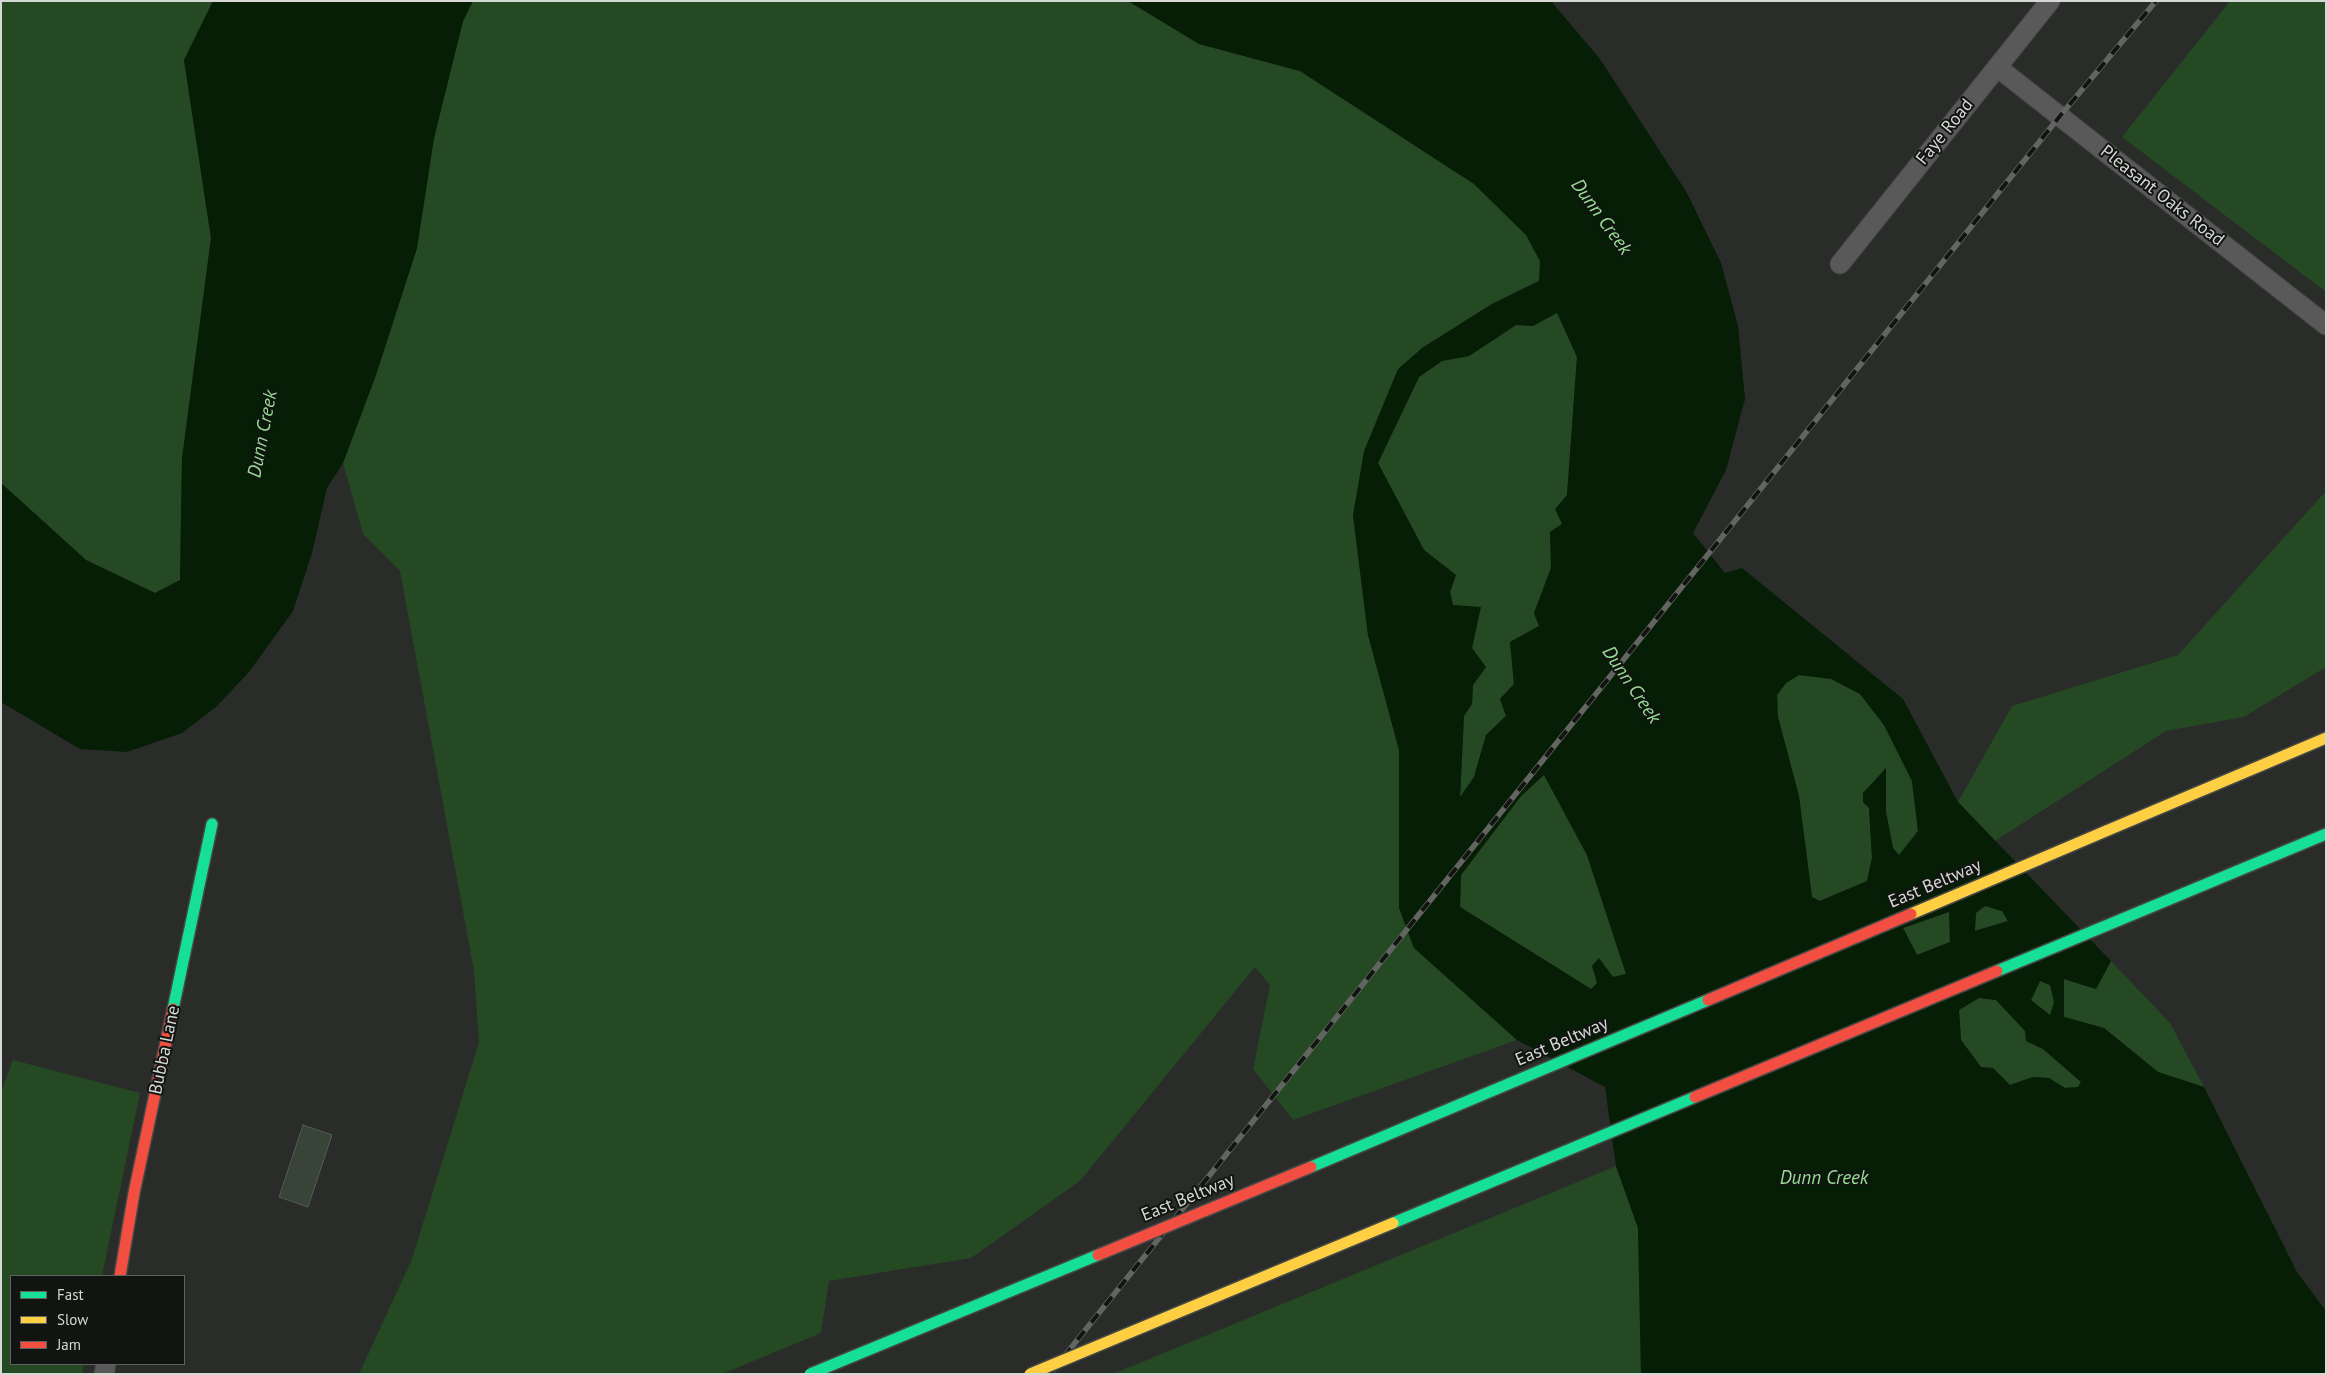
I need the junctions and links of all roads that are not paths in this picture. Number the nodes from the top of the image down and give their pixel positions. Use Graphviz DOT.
graph roads {
  1 [pos="2050,1"];
  2 [pos="1997,67"];
  3 [pos="1840,264"];
  4 [pos="2326,325"];
  5 [pos="2326,738"];
  6 [pos="212,824"];
  7 [pos="2326,834"];
  8 [pos="2326,842"];
  9 [pos="2248,867"];
  10 [pos="120,1275"];
  11 [pos="810,1374"];
  12 [pos="1030,1374"];
  1 -- 2 [label="street, Faye Road"];
  2 -- 3 [label="street, Faye Road"];
  2 -- 4 [label="street, Pleasant Oaks Road"];
  5 -- 11 [label="main road, East Beltway, bridge"];
  6 -- 10 [label="main road, Bubba Lane"];
  7 -- 9 [label="main road"];
  8 -- 9 [label="main road"];
  9 -- 12 [label="main road, bridge"];
}
